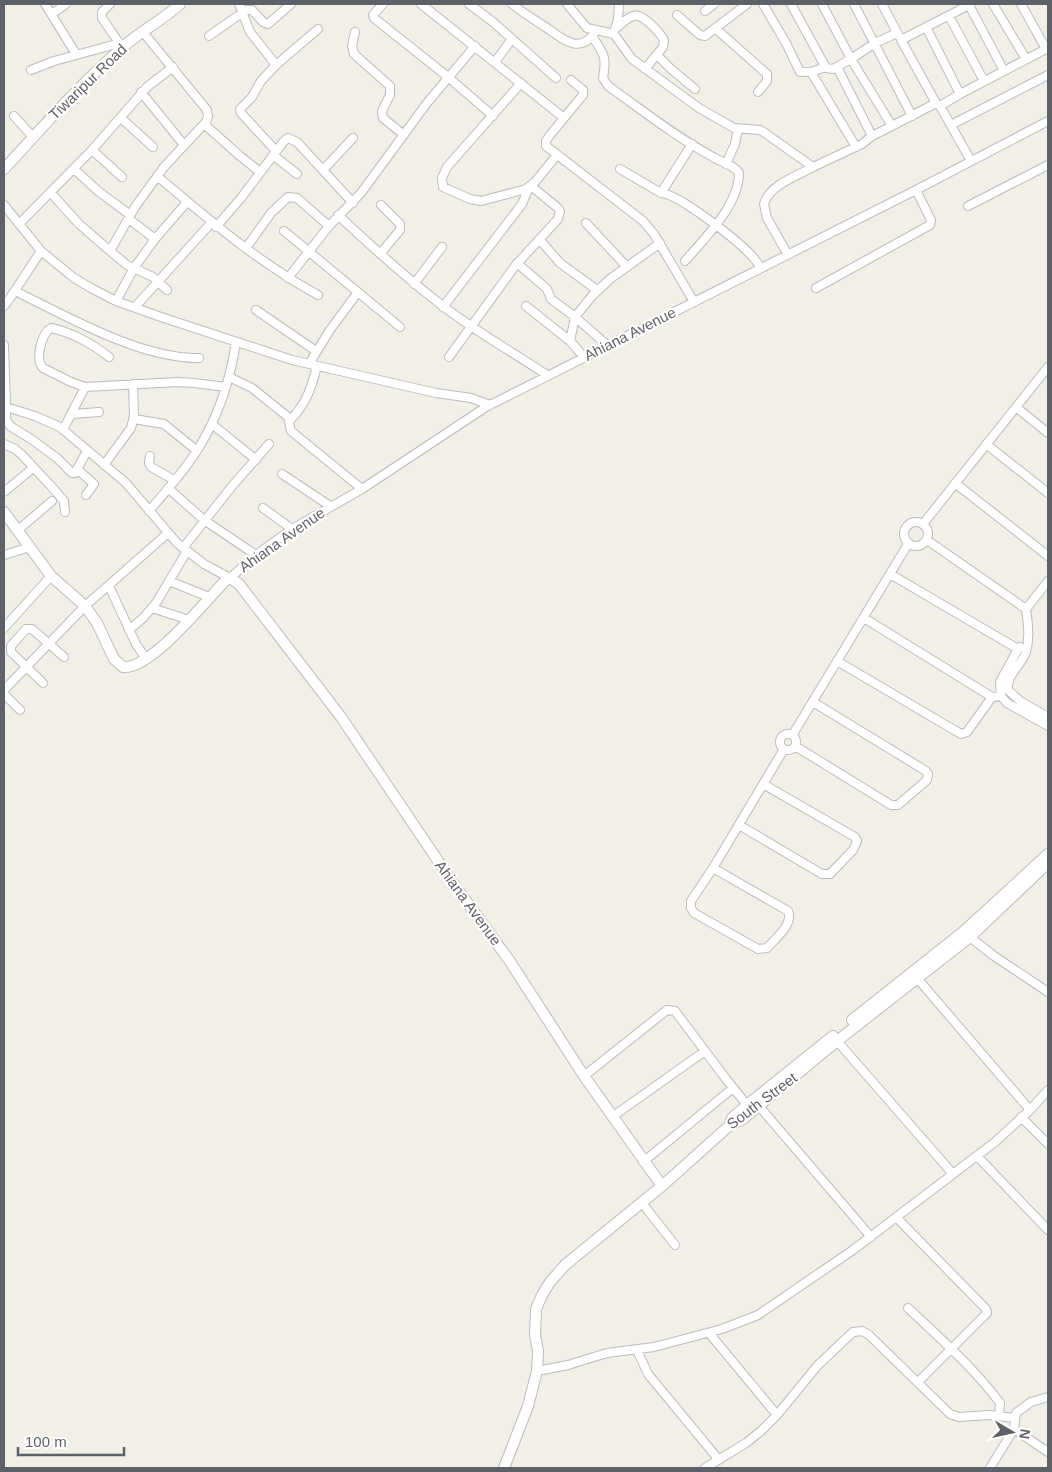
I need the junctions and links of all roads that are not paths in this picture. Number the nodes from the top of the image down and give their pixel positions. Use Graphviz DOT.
graph roads {
  1 [pos="45,4"];
  2 [pos="66,4"];
  3 [pos="110,4"];
  4 [pos="180,4"];
  5 [pos="291,4"];
  6 [pos="383,4"];
  7 [pos="421,4"];
  8 [pos="469,4"];
  9 [pos="512,4"];
  10 [pos="567,4"];
  11 [pos="619,4"];
  12 [pos="714,4"];
  13 [pos="747,4"];
  14 [pos="762,4"];
  15 [pos="791,4"];
  16 [pos="822,4"];
  17 [pos="854,4"];
  18 [pos="882,4"];
  19 [pos="954,4"];
  20 [pos="970,4"];
  21 [pos="993,4"];
  22 [pos="1021,4"];
  23 [pos="240,8"];
  24 [pos="705,11"];
  25 [pos="958,12"];
  26 [pos="52,14"];
  27 [pos="677,15"];
  28 [pos="949,16"];
  29 [pos="926,27"];
  30 [pos="715,28"];
  31 [pos="318,29"];
  32 [pos="142,31"];
  33 [pos="615,31"];
  34 [pos="355,32"];
  35 [pos="594,34"];
  36 [pos="209,36"];
  37 [pos="899,36"];
  38 [pos="512,39"];
  39 [pos="875,43"];
  40 [pos="121,45"];
  41 [pos="475,46"];
  42 [pos="1047,49"];
  43 [pos="76,54"];
  44 [pos="657,55"];
  45 [pos="1026,59"];
  46 [pos="851,60"];
  47 [pos="495,62"];
  48 [pos="276,65"];
  49 [pos="173,67"];
  50 [pos="826,67"];
  51 [pos="837,67"];
  52 [pos="645,69"];
  53 [pos="30,70"];
  54 [pos="1004,71"];
  55 [pos="810,72"];
  56 [pos="1048,75"];
  57 [pos="448,77"];
  58 [pos="556,78"];
  59 [pos="571,80"];
  60 [pos="984,82"];
  61 [pos="521,83"];
  62 [pos="695,89"];
  63 [pos="141,92"];
  64 [pos="758,92"];
  65 [pos="960,94"];
  66 [pos="938,104"];
  67 [pos="14,116"];
  68 [pos="493,116"];
  69 [pos="912,116"];
  70 [pos="121,118"];
  71 [pos="564,118"];
  72 [pos="1048,121"];
  73 [pos="204,124"];
  74 [pos="892,126"];
  75 [pos="950,126"];
  76 [pos="738,129"];
  77 [pos="404,135"];
  78 [pos="872,136"];
  79 [pos="33,138"];
  80 [pos="353,138"];
  81 [pos="692,144"];
  82 [pos="184,145"];
  83 [pos="153,146"];
  84 [pos="856,147"];
  85 [pos="92,150"];
  86 [pos="275,153"];
  87 [pos="557,154"];
  88 [pos="972,162"];
  89 [pos="726,164"];
  90 [pos="1048,165"];
  91 [pos="813,167"];
  92 [pos="4,169"];
  93 [pos="74,169"];
  94 [pos="620,169"];
  95 [pos="323,170"];
  96 [pos="260,172"];
  97 [pos="297,174"];
  98 [pos="157,176"];
  99 [pos="122,177"];
  100 [pos="530,187"];
  101 [pos="916,190"];
  102 [pos="50,193"];
  103 [pos="661,193"];
  104 [pos="187,202"];
  105 [pos="353,203"];
  106 [pos="4,205"];
  107 [pos="381,205"];
  108 [pos="968,206"];
  109 [pos="338,215"];
  110 [pos="128,219"];
  111 [pos="586,222"];
  112 [pos="19,224"];
  113 [pos="214,225"];
  114 [pos="329,226"];
  115 [pos="715,226"];
  116 [pos="284,231"];
  117 [pos="155,239"];
  118 [pos="540,240"];
  119 [pos="660,243"];
  120 [pos="442,247"];
  121 [pos="246,248"];
  122 [pos="41,251"];
  123 [pos="110,251"];
  124 [pos="308,252"];
  125 [pos="380,254"];
  126 [pos="788,255"];
  127 [pos="685,261"];
  128 [pos="517,263"];
  129 [pos="134,268"];
  130 [pos="626,268"];
  131 [pos="761,268"];
  132 [pos="288,278"];
  133 [pos="159,282"];
  134 [pos="414,284"];
  135 [pos="816,288"];
  136 [pos="167,290"];
  137 [pos="597,290"];
  138 [pos="15,291"];
  139 [pos="358,292"];
  140 [pos="318,295"];
  141 [pos="116,301"];
  142 [pos="694,302"];
  143 [pos="4,306"];
  144 [pos="526,306"];
  145 [pos="443,307"];
  146 [pos="135,308"];
  147 [pos="256,310"];
  148 [pos="58,312"];
  149 [pos="575,317"];
  150 [pos="470,326"];
  151 [pos="51,328"];
  152 [pos="400,328"];
  153 [pos="570,341"];
  154 [pos="236,342"];
  155 [pos="4,345"];
  156 [pos="607,345"];
  157 [pos="316,351"];
  158 [pos="109,357"];
  159 [pos="449,357"];
  160 [pos="584,357"];
  161 [pos="199,358"];
  162 [pos="313,365"];
  163 [pos="1048,367"];
  164 [pos="547,375"];
  165 [pos="229,377"];
  166 [pos="133,384"];
  167 [pos="85,387"];
  168 [pos="226,387"];
  169 [pos="490,405"];
  170 [pos="6,407"];
  171 [pos="1016,407"];
  172 [pos="99,412"];
  173 [pos="72,414"];
  174 [pos="134,419"];
  175 [pos="290,420"];
  176 [pos="212,424"];
  177 [pos="63,430"];
  178 [pos="1048,433"];
  179 [pos="4,444"];
  180 [pos="269,444"];
  181 [pos="986,444"];
  182 [pos="196,450"];
  183 [pos="87,451"];
  184 [pos="150,456"];
  185 [pos="256,460"];
  186 [pos="104,465"];
  187 [pos="33,468"];
  188 [pos="77,469"];
  189 [pos="282,474"];
  190 [pos="174,480"];
  191 [pos="955,483"];
  192 [pos="168,488"];
  193 [pos="362,489"];
  194 [pos="4,492"];
  195 [pos="1048,493"];
  196 [pos="86,495"];
  197 [pos="52,501"];
  198 [pos="330,506"];
  199 [pos="263,508"];
  200 [pos="149,511"];
  201 [pos="4,512"];
  202 [pos="65,512"];
  203 [pos="204,520"];
  204 [pos="923,524"];
  205 [pos="292,529"];
  206 [pos="18,530"];
  207 [pos="168,533"];
  208 [pos="927,540"];
  209 [pos="908,544"];
  210 [pos="30,547"];
  211 [pos="185,550"];
  212 [pos="4,555"];
  213 [pos="256,555"];
  214 [pos="1048,556"];
  215 [pos="890,574"];
  216 [pos="51,576"];
  217 [pos="230,578"];
  218 [pos="169,581"];
  219 [pos="1048,581"];
  220 [pos="109,586"];
  221 [pos="209,597"];
  222 [pos="85,606"];
  223 [pos="152,608"];
  224 [pos="1026,609"];
  225 [pos="864,618"];
  226 [pos="189,620"];
  227 [pos="4,628"];
  228 [pos="129,630"];
  229 [pos="49,643"];
  230 [pos="1027,644"];
  231 [pos="1018,649"];
  232 [pos="64,657"];
  233 [pos="146,659"];
  234 [pos="837,661"];
  235 [pos="26,667"];
  236 [pos="42,683"];
  237 [pos="4,692"];
  238 [pos="1001,696"];
  239 [pos="992,697"];
  240 [pos="813,702"];
  241 [pos="20,710"];
  242 [pos="1048,717"];
  243 [pos="1048,726"];
  244 [pos="792,734"];
  245 [pos="795,746"];
  246 [pos="784,749"];
  247 [pos="763,784"];
  248 [pos="739,825"];
  249 [pos="1048,854"];
  250 [pos="1048,863"];
  251 [pos="713,868"];
  252 [pos="966,934"];
  253 [pos="917,978"];
  254 [pos="1048,992"];
  255 [pos="837,1042"];
  256 [pos="705,1051"];
  257 [pos="584,1076"];
  258 [pos="733,1088"];
  259 [pos="1048,1090"];
  260 [pos="747,1105"];
  261 [pos="758,1106"];
  262 [pos="1030,1110"];
  263 [pos="612,1116"];
  264 [pos="1021,1117"];
  265 [pos="729,1126"];
  266 [pos="1048,1144"];
  267 [pos="977,1156"];
  268 [pos="643,1162"];
  269 [pos="953,1174"];
  270 [pos="662,1186"];
  271 [pos="642,1202"];
  272 [pos="896,1217"];
  273 [pos="1048,1230"];
  274 [pos="871,1237"];
  275 [pos="675,1245"];
  276 [pos="908,1308"];
  277 [pos="709,1333"];
  278 [pos="951,1349"];
  279 [pos="637,1350"];
  280 [pos="537,1371"];
  281 [pos="918,1382"];
  282 [pos="1048,1397"];
  283 [pos="777,1415"];
  284 [pos="999,1416"];
  285 [pos="1014,1418"];
  286 [pos="1014,1430"];
  287 [pos="1048,1452"];
  288 [pos="719,1460"];
  289 [pos="504,1468"];
  290 [pos="705,1468"];
  291 [pos="990,1468"];
  1 -- 26 [label="street"];
  2 -- 26 [label="street"];
  3 -- 40 [label="street"];
  4 -- 32 [label="street, Tiwaripur Road"];
  5 -- 23 [label="street"];
  6 -- 57 [label="street"];
  7 -- 41 [label="street"];
  8 -- 38 [label="street"];
  9 -- 35 [label="street"];
  10 -- 35 [label="street"];
  11 -- 33 [label="street"];
  12 -- 24 [label="street"];
  13 -- 30 [label="street"];
  14 -- 55 [label="street"];
  15 -- 50 [label="street"];
  16 -- 46 [label="street"];
  17 -- 39 [label="street"];
  18 -- 37 [label="street"];
  19 -- 25 [label="street"];
  20 -- 25 [label="street"];
  20 -- 54 [label="street"];
  21 -- 45 [label="street"];
  22 -- 42 [label="street"];
  23 -- 36 [label="street"];
  23 -- 48 [label="street"];
  25 -- 28 [label="street"];
  26 -- 43 [label="street"];
  27 -- 30 [label="street"];
  28 -- 29 [label="street"];
  28 -- 60 [label="street"];
  29 -- 37 [label="street"];
  29 -- 65 [label="street"];
  30 -- 64 [label="street"];
  31 -- 48 [label="street"];
  32 -- 40 [label="street, Tiwaripur Road"];
  32 -- 49 [label="street"];
  33 -- 35 [label="street"];
  33 -- 44 [label="street"];
  33 -- 52 [label="street"];
  34 -- 77 [label="street"];
  35 -- 81 [label="street"];
  37 -- 39 [label="street"];
  37 -- 66 [label="street"];
  38 -- 47 [label="street"];
  38 -- 58 [label="street"];
  39 -- 46 [label="street"];
  39 -- 69 [label="street"];
  40 -- 43 [label="street"];
  40 -- 79 [label="street, Tiwaripur Road"];
  41 -- 47 [label="street"];
  41 -- 57 [label="street"];
  42 -- 45 [label="street"];
  43 -- 53 [label="street"];
  44 -- 52 [label="street"];
  44 -- 62 [label="street"];
  45 -- 54 [label="street"];
  46 -- 51 [label="street"];
  46 -- 74 [label="street"];
  47 -- 61 [label="street"];
  48 -- 86 [label="street"];
  49 -- 63 [label="street"];
  49 -- 73 [label="street"];
  50 -- 51 [label="street"];
  50 -- 55 [label="street"];
  51 -- 78 [label="street"];
  52 -- 76 [label="street"];
  54 -- 60 [label="street"];
  55 -- 84 [label="street"];
  56 -- 75 [label="street"];
  57 -- 68 [label="street"];
  57 -- 77 [label="street"];
  59 -- 71 [label="street"];
  60 -- 65 [label="street"];
  61 -- 68 [label="street"];
  61 -- 71 [label="street"];
  63 -- 70 [label="street"];
  63 -- 82 [label="street"];
  65 -- 66 [label="street"];
  66 -- 69 [label="street"];
  66 -- 75 [label="street"];
  67 -- 79 [label="street"];
  68 -- 100 [label="street"];
  69 -- 74 [label="street"];
  70 -- 83 [label="street"];
  70 -- 85 [label="street"];
  71 -- 87 [label="street"];
  72 -- 88 [label="street, Ahiana Avenue"];
  73 -- 82 [label="street"];
  73 -- 96 [label="street"];
  74 -- 78 [label="street"];
  75 -- 88 [label="street"];
  76 -- 89 [label="street"];
  76 -- 91 [label="street"];
  77 -- 105 [label="street"];
  78 -- 84 [label="street"];
  79 -- 92 [label="street, Tiwaripur Road"];
  80 -- 95 [label="street"];
  81 -- 89 [label="street"];
  81 -- 103 [label="street"];
  82 -- 98 [label="street"];
  84 -- 91 [label="street"];
  85 -- 93 [label="street"];
  85 -- 99 [label="street"];
  86 -- 95 [label="street"];
  86 -- 96 [label="street"];
  86 -- 97 [label="street"];
  87 -- 100 [label="street"];
  87 -- 119 [label="street"];
  88 -- 101 [label="street, Ahiana Avenue"];
  89 -- 115 [label="street"];
  90 -- 108 [label="street"];
  91 -- 126 [label="street"];
  93 -- 102 [label="street"];
  93 -- 110 [label="street"];
  94 -- 103 [label="street"];
  95 -- 105 [label="street"];
  96 -- 113 [label="street"];
  98 -- 104 [label="street"];
  98 -- 110 [label="street"];
  100 -- 118 [label="street"];
  100 -- 145 [label="street"];
  101 -- 126 [label="street, Ahiana Avenue"];
  101 -- 135 [label="street"];
  102 -- 112 [label="street"];
  102 -- 123 [label="street"];
  103 -- 115 [label="street"];
  104 -- 113 [label="street"];
  104 -- 117 [label="street"];
  105 -- 109 [label="street"];
  106 -- 112 [label="street"];
  107 -- 125 [label="street"];
  109 -- 114 [label="street"];
  109 -- 125 [label="street"];
  110 -- 117 [label="street"];
  110 -- 123 [label="street"];
  111 -- 130 [label="street"];
  112 -- 122 [label="street"];
  113 -- 121 [label="street"];
  113 -- 133 [label="street"];
  114 -- 121 [label="street"];
  114 -- 124 [label="street"];
  115 -- 127 [label="street"];
  115 -- 131 [label="street"];
  116 -- 124 [label="street"];
  117 -- 129 [label="street"];
  118 -- 128 [label="street"];
  118 -- 137 [label="street"];
  119 -- 130 [label="street"];
  119 -- 142 [label="street"];
  120 -- 134 [label="street"];
  121 -- 132 [label="street"];
  122 -- 138 [label="street"];
  122 -- 141 [label="street"];
  123 -- 129 [label="street"];
  124 -- 132 [label="street"];
  124 -- 139 [label="street"];
  125 -- 134 [label="street"];
  126 -- 131 [label="street, Ahiana Avenue"];
  128 -- 149 [label="street"];
  128 -- 150 [label="street"];
  129 -- 133 [label="street"];
  129 -- 141 [label="street"];
  130 -- 137 [label="street"];
  131 -- 142 [label="street, Ahiana Avenue"];
  132 -- 140 [label="street"];
  133 -- 136 [label="street"];
  133 -- 146 [label="street"];
  134 -- 145 [label="street"];
  137 -- 149 [label="street"];
  138 -- 143 [label="street"];
  138 -- 148 [label="street"];
  139 -- 152 [label="street"];
  139 -- 157 [label="street"];
  141 -- 146 [label="street"];
  142 -- 156 [label="street, Ahiana Avenue"];
  144 -- 153 [label="street"];
  145 -- 150 [label="street"];
  146 -- 154 [label="street"];
  147 -- 157 [label="street"];
  148 -- 151 [label="street"];
  148 -- 161 [label="street"];
  149 -- 153 [label="street"];
  149 -- 156 [label="street"];
  150 -- 159 [label="street"];
  150 -- 164 [label="street"];
  151 -- 158 [label="street"];
  151 -- 167 [label="street"];
  153 -- 160 [label="street"];
  154 -- 162 [label="street"];
  154 -- 165 [label="street"];
  155 -- 170 [label="street"];
  156 -- 160 [label="street, Ahiana Avenue"];
  157 -- 162 [label="street"];
  160 -- 164 [label="street, Ahiana Avenue"];
  162 -- 169 [label="street"];
  162 -- 175 [label="street"];
  163 -- 171 [label="street"];
  164 -- 169 [label="street, Ahiana Avenue"];
  165 -- 168 [label="street"];
  165 -- 175 [label="street"];
  166 -- 167 [label="street"];
  166 -- 168 [label="street"];
  166 -- 174 [label="street"];
  167 -- 173 [label="street"];
  168 -- 176 [label="street"];
  169 -- 193 [label="street, Ahiana Avenue"];
  170 -- 177 [label="street"];
  170 -- 188 [label="street"];
  171 -- 178 [label="street"];
  171 -- 181 [label="street"];
  172 -- 173 [label="street"];
  173 -- 177 [label="street"];
  174 -- 182 [label="street"];
  174 -- 186 [label="street"];
  175 -- 193 [label="street"];
  176 -- 182 [label="street"];
  176 -- 185 [label="street"];
  177 -- 183 [label="street"];
  179 -- 187 [label="street"];
  180 -- 185 [label="street"];
  181 -- 191 [label="street"];
  181 -- 195 [label="street"];
  182 -- 190 [label="street"];
  183 -- 186 [label="street"];
  183 -- 188 [label="street"];
  184 -- 190 [label="street"];
  185 -- 203 [label="street"];
  186 -- 200 [label="street"];
  187 -- 194 [label="street"];
  187 -- 202 [label="street"];
  188 -- 196 [label="street"];
  189 -- 198 [label="street"];
  190 -- 192 [label="street"];
  191 -- 204 [label="street"];
  191 -- 214 [label="street"];
  192 -- 200 [label="street"];
  192 -- 203 [label="street"];
  193 -- 198 [label="street, Ahiana Avenue"];
  197 -- 206 [label="street"];
  198 -- 205 [label="street, Ahiana Avenue"];
  199 -- 205 [label="street"];
  200 -- 207 [label="street"];
  201 -- 206 [label="street, Ahiana Avenue"];
  203 -- 211 [label="street"];
  203 -- 213 [label="street"];
  204 -- 208 [label="street"];
  204 -- 209 [label="street"];
  205 -- 213 [label="street, Ahiana Avenue"];
  206 -- 210 [label="street, Ahiana Avenue"];
  207 -- 211 [label="street"];
  207 -- 220 [label="street"];
  208 -- 209 [label="street"];
  208 -- 224 [label="street"];
  209 -- 215 [label="street"];
  210 -- 212 [label="street"];
  210 -- 216 [label="street, Ahiana Avenue"];
  211 -- 217 [label="street"];
  211 -- 218 [label="street"];
  213 -- 217 [label="street, Ahiana Avenue"];
  215 -- 225 [label="street"];
  215 -- 231 [label="street"];
  216 -- 222 [label="street, Ahiana Avenue"];
  216 -- 227 [label="street"];
  217 -- 221 [label="street, Ahiana Avenue"];
  217 -- 257 [label="street, Ahiana Avenue"];
  218 -- 221 [label="street"];
  218 -- 223 [label="street"];
  219 -- 224 [label="street"];
  220 -- 222 [label="street"];
  220 -- 228 [label="street"];
  221 -- 226 [label="street, Ahiana Avenue"];
  222 -- 229 [label="street"];
  222 -- 233 [label="street, Ahiana Avenue"];
  223 -- 226 [label="street"];
  223 -- 228 [label="street"];
  224 -- 230 [label="street"];
  225 -- 234 [label="street"];
  225 -- 239 [label="street"];
  226 -- 233 [label="street, Ahiana Avenue"];
  228 -- 233 [label="street"];
  229 -- 232 [label="street"];
  229 -- 235 [label="street"];
  229 -- 235 [label="street"];
  230 -- 231 [label="street"];
  230 -- 242 [label="street"];
  231 -- 238 [label="street"];
  234 -- 239 [label="street"];
  234 -- 240 [label="street"];
  235 -- 236 [label="street"];
  235 -- 237 [label="street"];
  237 -- 241 [label="street"];
  238 -- 239 [label="street"];
  238 -- 243 [label="street"];
  240 -- 244 [label="street"];
  240 -- 245 [label="street"];
  244 -- 245 [label="street"];
  244 -- 246 [label="street"];
  245 -- 246 [label="street"];
  246 -- 247 [label="street"];
  247 -- 248 [label="street"];
  247 -- 248 [label="street"];
  248 -- 251 [label="street"];
  249 -- 252 [label="street"];
  250 -- 252 [label="street, South Street"];
  251 -- 251 [label="street"];
  252 -- 253 [label="street, South Street"];
  252 -- 254 [label="street"];
  252 -- 260 [label="street"];
  253 -- 255 [label="street, South Street"];
  253 -- 262 [label="street"];
  255 -- 261 [label="street, South Street"];
  255 -- 269 [label="street"];
  256 -- 257 [label="street"];
  256 -- 258 [label="street"];
  256 -- 263 [label="street"];
  257 -- 263 [label="street, Ahiana Avenue"];
  258 -- 260 [label="street"];
  258 -- 268 [label="street"];
  259 -- 262 [label="street"];
  260 -- 265 [label="street"];
  261 -- 265 [label="street, South Street"];
  261 -- 274 [label="street"];
  262 -- 264 [label="street"];
  263 -- 268 [label="street, Ahiana Avenue"];
  264 -- 266 [label="street"];
  264 -- 267 [label="street"];
  265 -- 270 [label="street, South Street"];
  267 -- 269 [label="street"];
  267 -- 273 [label="street"];
  268 -- 270 [label="street, Ahiana Avenue"];
  269 -- 272 [label="street"];
  270 -- 271 [label="street, South Street"];
  271 -- 275 [label="street"];
  271 -- 280 [label="street, South Street"];
  272 -- 274 [label="street"];
  272 -- 278 [label="street"];
  274 -- 277 [label="street"];
  276 -- 278 [label="street"];
  277 -- 279 [label="street"];
  277 -- 283 [label="street"];
  278 -- 281 [label="street"];
  278 -- 284 [label="street"];
  279 -- 280 [label="street"];
  279 -- 288 [label="street"];
  280 -- 289 [label="street, South Street"];
  281 -- 283 [label="street"];
  281 -- 284 [label="street"];
  282 -- 285 [label="street"];
  283 -- 288 [label="street"];
  284 -- 285 [label="street"];
  285 -- 286 [label="street"];
  286 -- 287 [label="street"];
  286 -- 291 [label="street"];
  288 -- 290 [label="street"];
}
